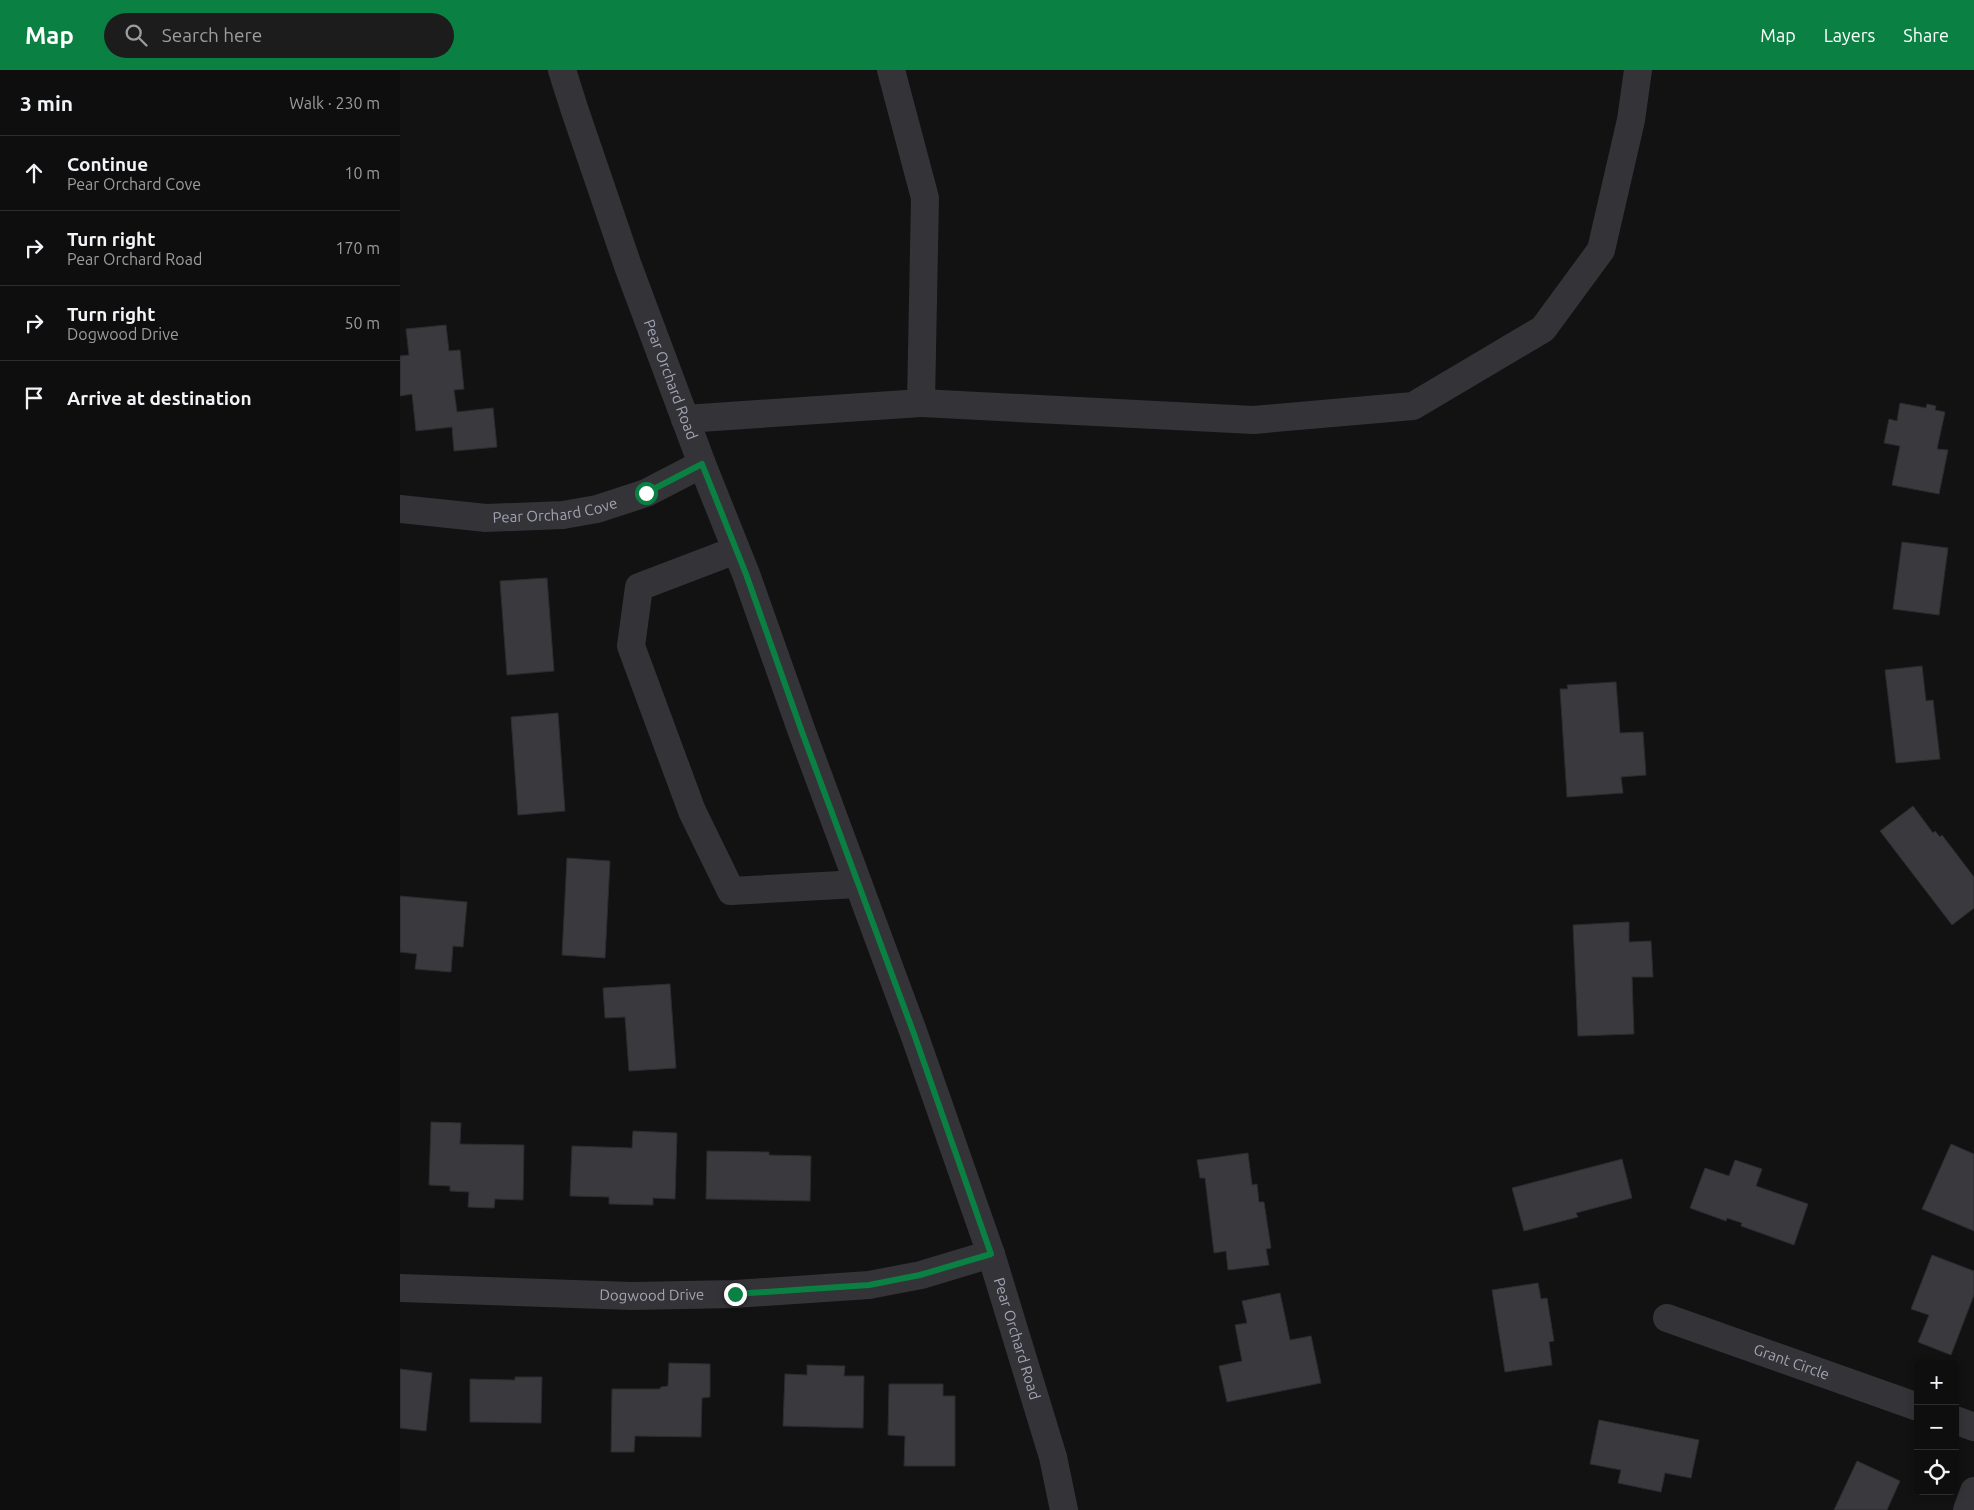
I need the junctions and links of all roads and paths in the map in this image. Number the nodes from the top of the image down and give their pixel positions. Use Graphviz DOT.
graph roads {
  1 [pos="562,70"];
  2 [pos="891,70"];
  3 [pos="1638,70"];
  4 [pos="921,403"];
  5 [pos="685,420"];
  6 [pos="702,464"];
  7 [pos="400,509"];
  8 [pos="736,550"];
  9 [pos="858,884"];
  10 [pos="991,1254"];
  11 [pos="400,1288"];
  12 [pos="1667,1318"];
  13 [pos="1914,1406"];
  14 [pos="1959,1421"];
  15 [pos="1974,1426"];
  16 [pos="1974,1491"];
  17 [pos="1064,1510"];
  18 [pos="1967,1510"];
  1 -- 5 [label="street, Pear Orchard Road"];
  2 -- 4 [label="street"];
  3 -- 4 [label="street"];
  4 -- 5 [label="street"];
  5 -- 6 [label="street, Pear Orchard Road"];
  6 -- 7 [label="street, Pear Orchard Cove"];
  6 -- 8 [label="street, Pear Orchard Road"];
  8 -- 9 [label="street, Pear Orchard Road"];
  8 -- 9 [label="street"];
  9 -- 10 [label="street, Pear Orchard Road"];
  10 -- 11 [label="street, Dogwood Drive"];
  10 -- 17 [label="street, Pear Orchard Road"];
  12 -- 13 [label="street, Grant Circle"];
  14 -- 15 [label="street"];
  16 -- 18 [label="street"];
}
